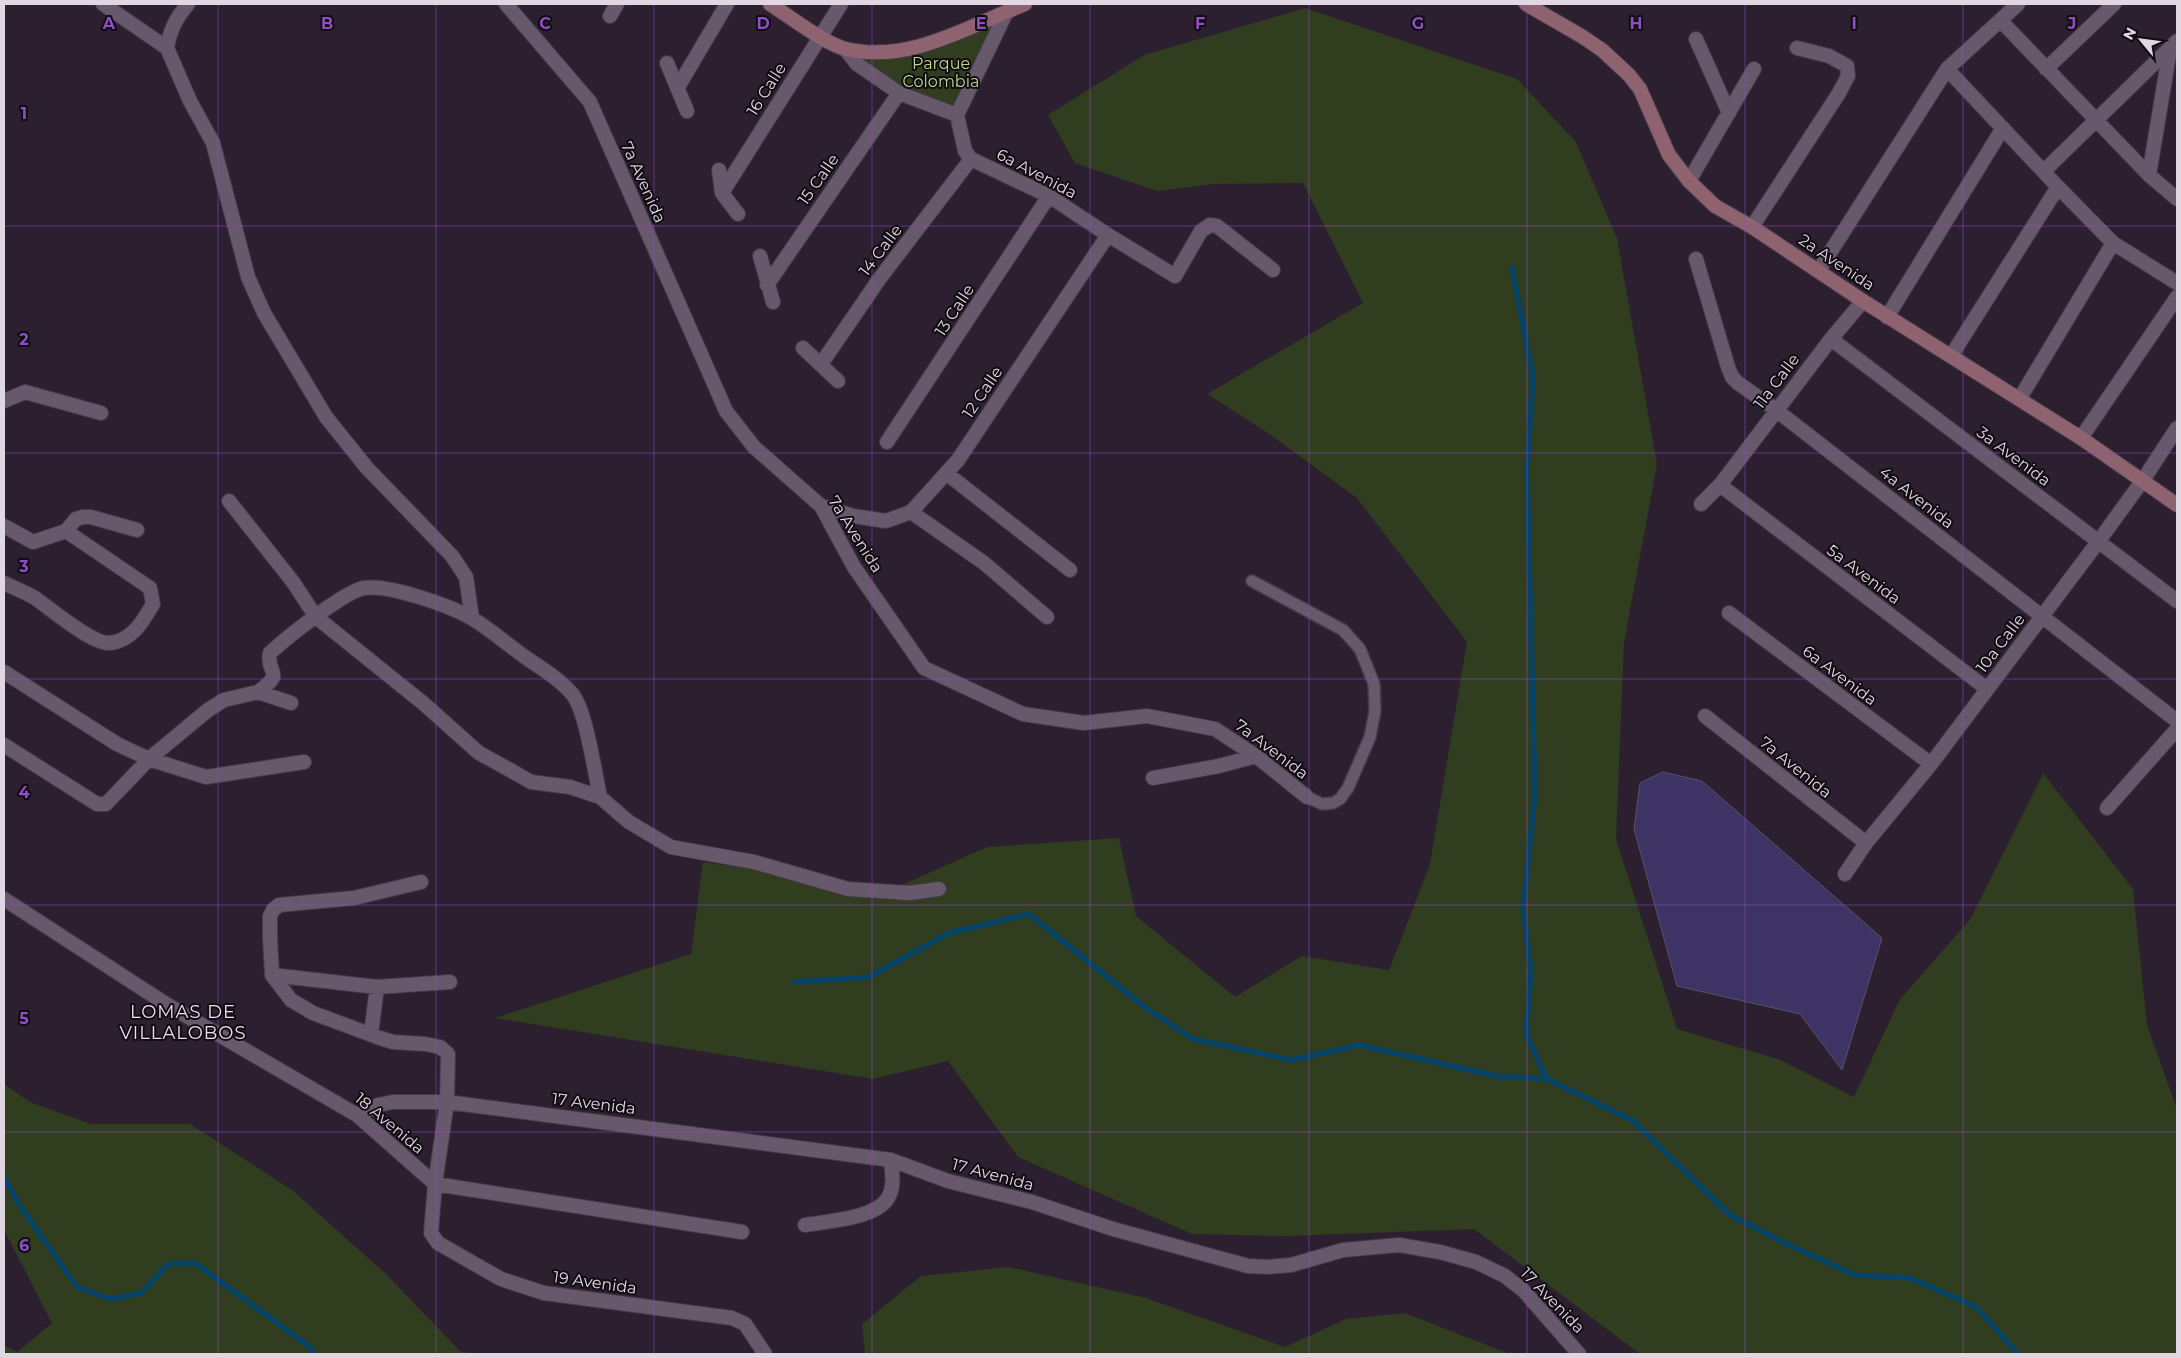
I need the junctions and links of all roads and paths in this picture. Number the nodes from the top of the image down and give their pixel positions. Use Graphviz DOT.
graph roads {
  1 [pos="103,4"];
  2 [pos="188,4"];
  3 [pos="506,4"];
  4 [pos="727,4"];
  5 [pos="770,4"];
  6 [pos="841,4"];
  7 [pos="1025,4"];
  8 [pos="1526,4"];
  9 [pos="2018,4"];
  10 [pos="2114,4"];
  11 [pos="1007,11"];
  12 [pos="2001,21"];
  13 [pos="819,35"];
  14 [pos="1696,38"];
  15 [pos="2174,45"];
  16 [pos="167,48"];
  17 [pos="1798,48"];
  18 [pos="845,49"];
  19 [pos="667,63"];
  20 [pos="1754,69"];
  21 [pos="1948,69"];
  22 [pos="2046,69"];
  23 [pos="678,87"];
  24 [pos="899,93"];
  25 [pos="686,112"];
  26 [pos="1729,113"];
  27 [pos="957,115"];
  28 [pos="2095,120"];
  29 [pos="2003,128"];
  30 [pos="971,159"];
  31 [pos="719,170"];
  32 [pos="2044,171"];
  33 [pos="2149,175"];
  34 [pos="1689,181"];
  35 [pos="2058,187"];
  36 [pos="722,193"];
  37 [pos="1049,196"];
  38 [pos="2177,199"];
  39 [pos="738,214"];
  40 [pos="1752,227"];
  41 [pos="1108,235"];
  42 [pos="2114,243"];
  43 [pos="760,256"];
  44 [pos="1696,260"];
  45 [pos="1273,270"];
  46 [pos="1819,270"];
  47 [pos="2177,283"];
  48 [pos="767,285"];
  49 [pos="2177,296"];
  50 [pos="773,302"];
  51 [pos="1863,302"];
  52 [pos="1887,317"];
  53 [pos="1831,339"];
  54 [pos="803,348"];
  55 [pos="1951,356"];
  56 [pos="821,364"];
  57 [pos="838,381"];
  58 [pos="2020,398"];
  59 [pos="4,401"];
  60 [pos="1776,410"];
  61 [pos="101,413"];
  62 [pos="2177,428"];
  63 [pos="2081,438"];
  64 [pos="887,442"];
  65 [pos="946,473"];
  66 [pos="2144,480"];
  67 [pos="1720,485"];
  68 [pos="229,501"];
  69 [pos="1701,504"];
  70 [pos="2177,505"];
  71 [pos="821,506"];
  72 [pos="911,512"];
  73 [pos="4,526"];
  74 [pos="137,530"];
  75 [pos="66,531"];
  76 [pos="2098,542"];
  77 [pos="1070,570"];
  78 [pos="1252,581"];
  79 [pos="4,583"];
  80 [pos="2177,601"];
  81 [pos="1728,613"];
  82 [pos="2042,616"];
  83 [pos="316,617"];
  84 [pos="1047,617"];
  85 [pos="472,618"];
  86 [pos="4,672"];
  87 [pos="1987,689"];
  88 [pos="258,692"];
  89 [pos="291,703"];
  90 [pos="1704,716"];
  91 [pos="2177,721"];
  92 [pos="2177,728"];
  93 [pos="4,745"];
  94 [pos="1256,756"];
  95 [pos="149,759"];
  96 [pos="304,762"];
  97 [pos="1931,764"];
  98 [pos="1153,778"];
  99 [pos="600,797"];
  100 [pos="1307,797"];
  101 [pos="2107,808"];
  102 [pos="1866,843"];
  103 [pos="1844,874"];
  104 [pos="421,882"];
  105 [pos="939,888"];
  106 [pos="4,899"];
  107 [pos="272,976"];
  108 [pos="450,982"];
  109 [pos="378,987"];
  110 [pos="371,1034"];
  111 [pos="447,1102"];
  112 [pos="357,1115"];
  113 [pos="891,1160"];
  114 [pos="435,1184"];
  115 [pos="805,1225"];
  116 [pos="742,1232"];
  117 [pos="765,1354"];
  118 [pos="1579,1354"];
  1 -- 16 [label="street"];
  2 -- 16 [label="street"];
  3 -- 71 [label="street, 7a Avenida"];
  4 -- 23 [label="street"];
  5 -- 13 [label="main road"];
  6 -- 13 [label="street, 16 Calle"];
  7 -- 11 [label="main road"];
  8 -- 34 [label="main road, 2a Avenida"];
  9 -- 12 [label="street"];
  10 -- 22 [label="street"];
  11 -- 18 [label="main road"];
  11 -- 27 [label="street"];
  12 -- 21 [label="street"];
  12 -- 22 [label="street"];
  13 -- 18 [label="main road"];
  13 -- 36 [label="street, 16 Calle"];
  14 -- 26 [label="street"];
  15 -- 28 [label="street"];
  15 -- 33 [label="street"];
  16 -- 85 [label="street"];
  17 -- 40 [label="street"];
  18 -- 24 [label="street"];
  19 -- 23 [label="street"];
  20 -- 26 [label="street"];
  21 -- 29 [label="street"];
  21 -- 46 [label="street"];
  22 -- 28 [label="street"];
  23 -- 25 [label="street"];
  24 -- 27 [label="street"];
  24 -- 48 [label="street, 15 Calle"];
  26 -- 34 [label="street"];
  27 -- 30 [label="street, 6a Avenida"];
  28 -- 32 [label="street"];
  28 -- 33 [label="street"];
  29 -- 32 [label="street"];
  29 -- 52 [label="street"];
  30 -- 37 [label="street, 6a Avenida"];
  30 -- 56 [label="street, 14 Calle"];
  31 -- 36 [label="street"];
  32 -- 35 [label="street"];
  33 -- 38 [label="street"];
  34 -- 40 [label="main road, 2a Avenida"];
  35 -- 42 [label="street"];
  35 -- 55 [label="street"];
  36 -- 39 [label="street"];
  37 -- 41 [label="street, 6a Avenida"];
  37 -- 64 [label="street, 13 Calle"];
  40 -- 46 [label="main road, 2a Avenida"];
  41 -- 45 [label="street"];
  41 -- 65 [label="street, 12 Calle"];
  42 -- 47 [label="street"];
  42 -- 58 [label="street"];
  43 -- 48 [label="street"];
  44 -- 60 [label="street, 4a Avenida"];
  46 -- 51 [label="main road, 2a Avenida"];
  48 -- 50 [label="street"];
  49 -- 63 [label="street"];
  51 -- 52 [label="main road, 2a Avenida"];
  51 -- 53 [label="street, 11a Calle"];
  52 -- 55 [label="main road, 2a Avenida"];
  53 -- 60 [label="street, 11a Calle"];
  53 -- 76 [label="street, 3a Avenida"];
  54 -- 56 [label="street"];
  55 -- 58 [label="main road, 2a Avenida"];
  56 -- 57 [label="street"];
  58 -- 63 [label="main road, 2a Avenida"];
  59 -- 61 [label="street"];
  60 -- 67 [label="street, 11a Calle"];
  60 -- 82 [label="street, 4a Avenida"];
  62 -- 66 [label="street, 10a Calle"];
  63 -- 66 [label="main road, 2a Avenida"];
  65 -- 72 [label="street, 12 Calle"];
  65 -- 77 [label="street"];
  66 -- 70 [label="main road, 2a Avenida"];
  66 -- 76 [label="street, 10a Calle"];
  67 -- 69 [label="street, 11a Calle"];
  67 -- 87 [label="street, 5a Avenida"];
  68 -- 83 [label="street"];
  71 -- 72 [label="street, 12 Calle"];
  71 -- 94 [label="street, 7a Avenida"];
  72 -- 84 [label="street"];
  73 -- 75 [label="street"];
  74 -- 75 [label="street"];
  75 -- 79 [label="street"];
  76 -- 80 [label="street, 3a Avenida"];
  76 -- 82 [label="street, 10a Calle"];
  78 -- 100 [label="lane, 7a Avenida"];
  81 -- 97 [label="street, 6a Avenida"];
  82 -- 87 [label="street, 10a Calle"];
  82 -- 91 [label="street, 4a Avenida"];
  83 -- 85 [label="street"];
  83 -- 88 [label="street"];
  83 -- 99 [label="street"];
  85 -- 99 [label="street"];
  86 -- 95 [label="street"];
  87 -- 97 [label="street, 10a Calle"];
  88 -- 89 [label="street"];
  88 -- 95 [label="street"];
  90 -- 102 [label="street, 7a Avenida"];
  92 -- 101 [label="street"];
  93 -- 95 [label="street"];
  94 -- 98 [label="street"];
  94 -- 100 [label="street, 7a Avenida"];
  95 -- 96 [label="street"];
  97 -- 102 [label="street, 10a Calle"];
  99 -- 105 [label="street"];
  102 -- 103 [label="street, 10a Calle"];
  104 -- 107 [label="street"];
  106 -- 112 [label="street, 18 Avenida"];
  107 -- 109 [label="street"];
  107 -- 110 [label="street"];
  108 -- 109 [label="street"];
  109 -- 110 [label="street"];
  110 -- 111 [label="street"];
  111 -- 112 [label="street, 17 Avenida"];
  111 -- 113 [label="street, 17 Avenida"];
  111 -- 114 [label="street"];
  112 -- 114 [label="street, 18 Avenida"];
  113 -- 115 [label="street"];
  113 -- 118 [label="street, 17 Avenida"];
  114 -- 116 [label="street"];
  114 -- 117 [label="street, 19 Avenida"];
}
